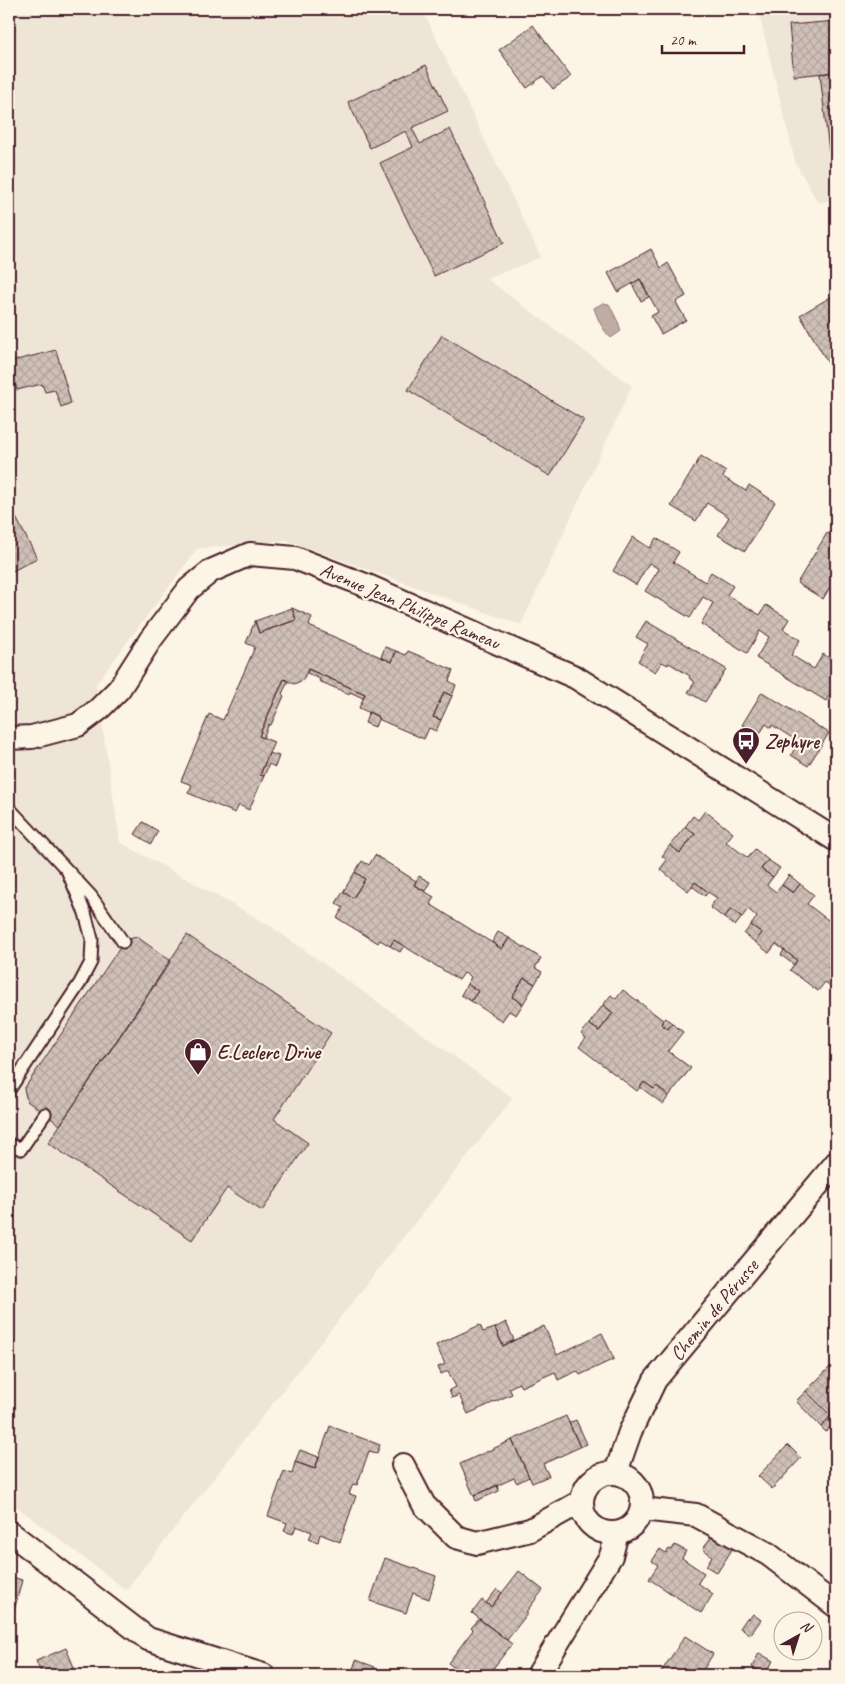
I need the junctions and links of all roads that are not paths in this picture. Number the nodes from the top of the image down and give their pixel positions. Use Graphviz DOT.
graph roads {
  1 [pos="9,738"];
  2 [pos="9,808"];
  3 [pos="836,840"];
  4 [pos="66,870"];
  5 [pos="123,942"];
  6 [pos="9,1090"];
  7 [pos="45,1114"];
  8 [pos="9,1144"];
  9 [pos="836,1163"];
  10 [pos="403,1465"];
  11 [pos="616,1472"];
  12 [pos="582,1501"];
  13 [pos="642,1510"];
  14 [pos="9,1532"];
  15 [pos="617,1533"];
  16 [pos="836,1606"];
  17 [pos="263,1675"];
  18 [pos="538,1675"];
  1 -- 3 [label="street, Avenue Jean Philippe Rameau"];
  2 -- 4 [label="lane"];
  4 -- 5 [label="lane"];
  4 -- 6 [label="lane"];
  7 -- 8 [label="lane"];
  9 -- 11 [label="street, Chemin de Pérusse"];
  10 -- 12 [label="street"];
  11 -- 12 [label="street"];
  11 -- 13 [label="street"];
  12 -- 15 [label="street"];
  13 -- 15 [label="street"];
  13 -- 16 [label="street"];
  14 -- 17 [label="street"];
  15 -- 18 [label="street"];
}
